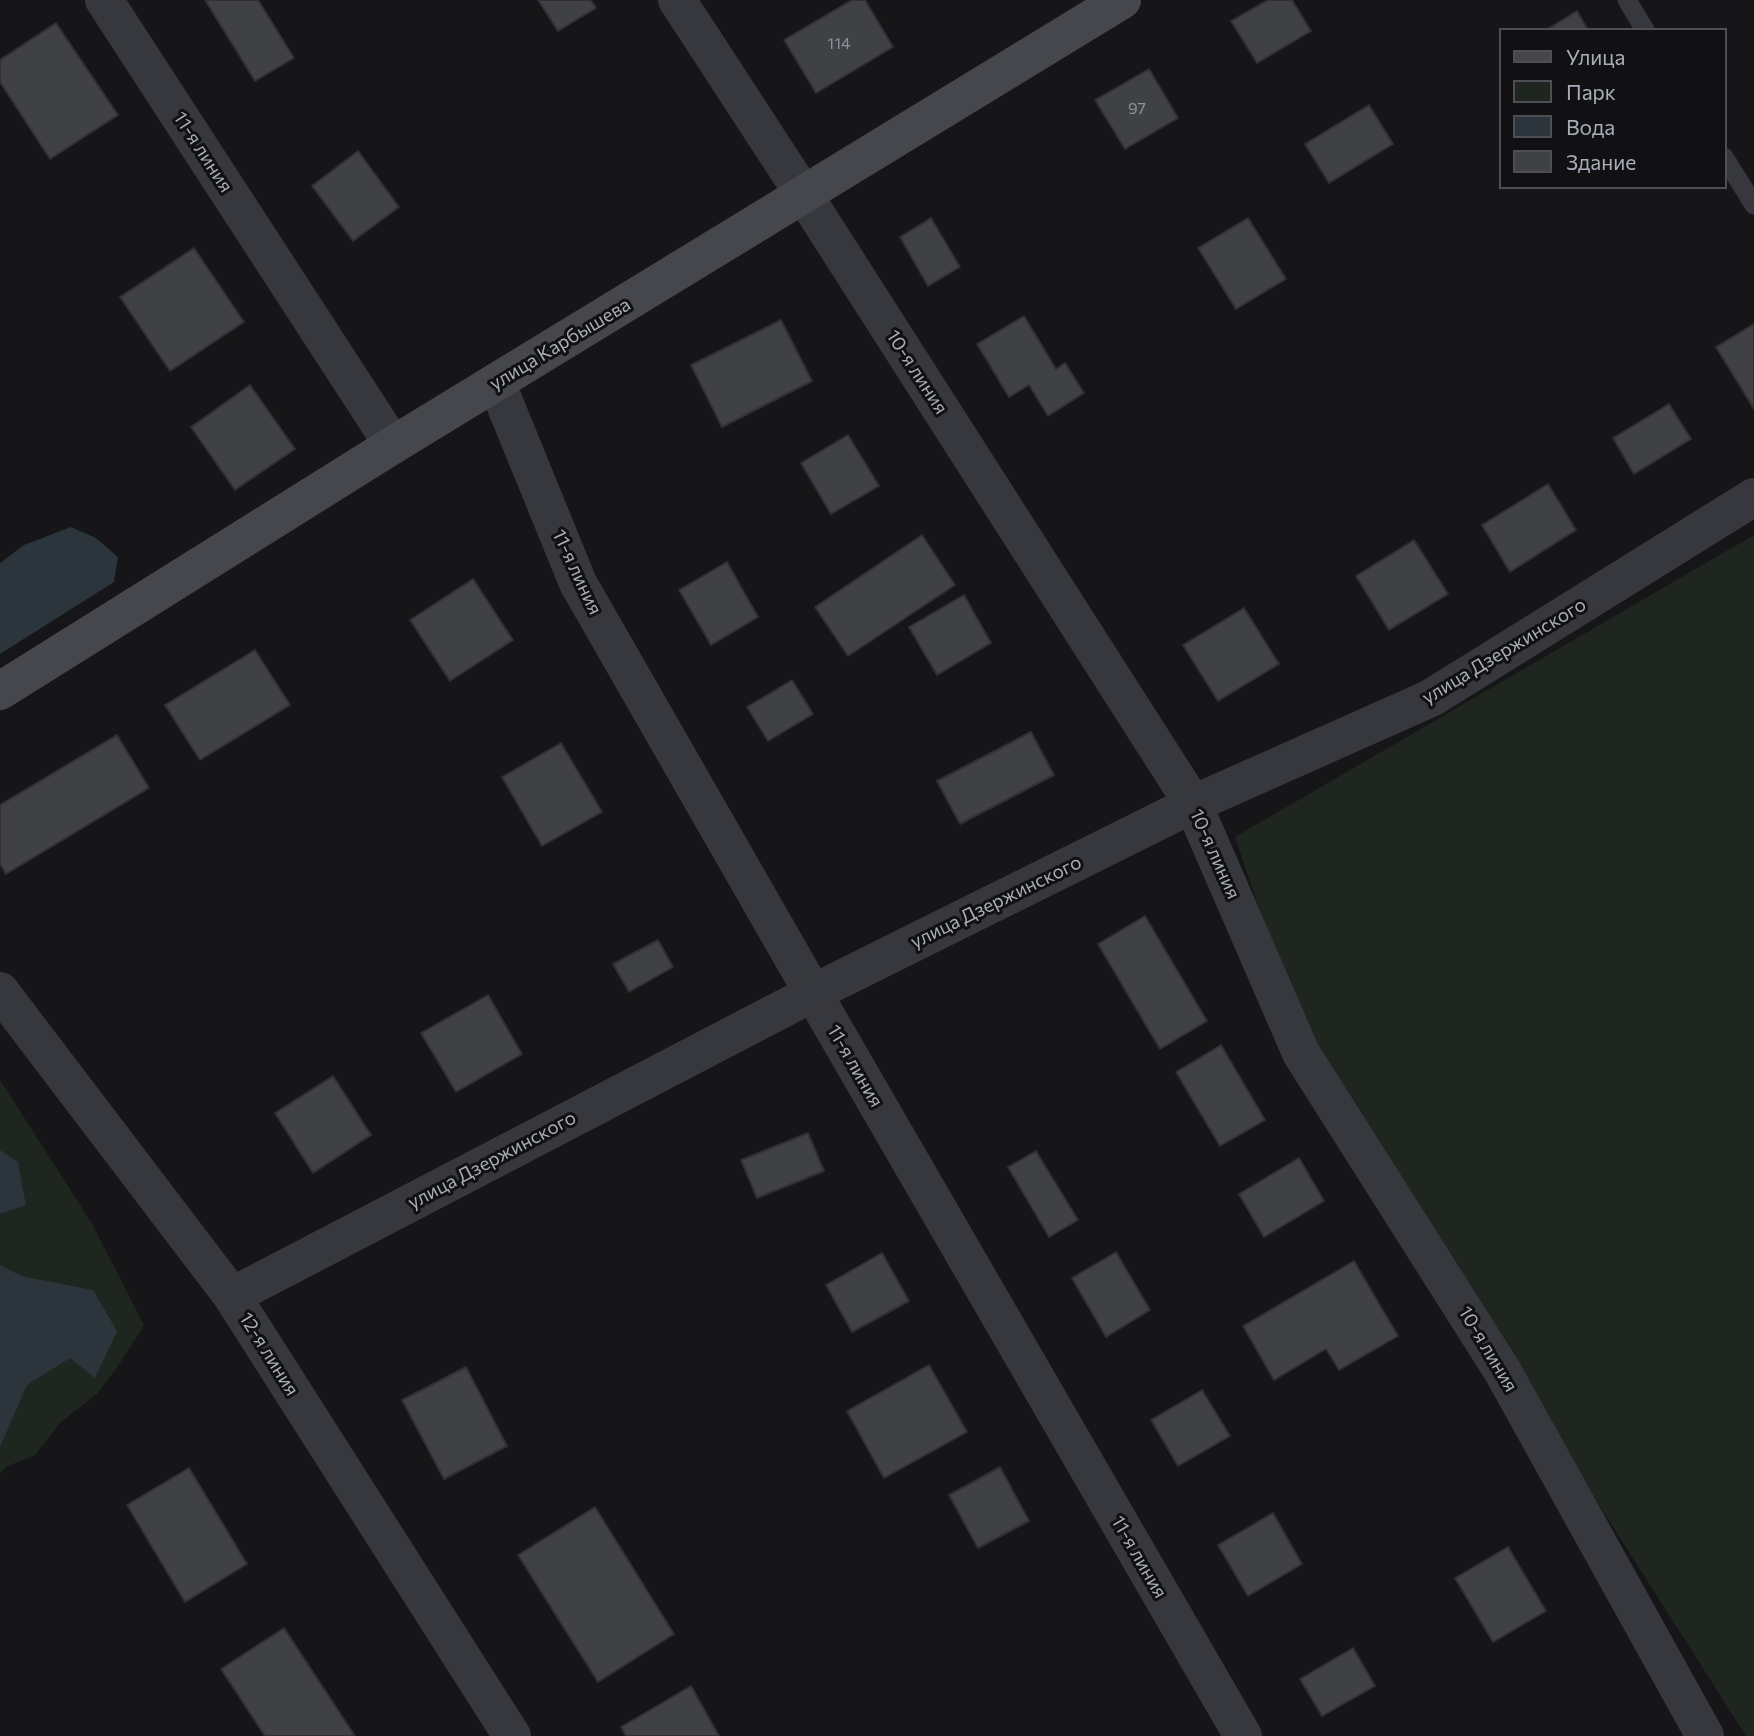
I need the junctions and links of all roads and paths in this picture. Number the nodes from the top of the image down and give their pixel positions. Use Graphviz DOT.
graph roads {
  1 [pos="104,0"];
  2 [pos="677,0"];
  3 [pos="1122,0"];
  4 [pos="1627,0"];
  5 [pos="1644,28"];
  6 [pos="1726,160"];
  7 [pos="804,195"];
  8 [pos="1754,205"];
  9 [pos="496,382"];
  10 [pos="393,445"];
  11 [pos="1754,497"];
  12 [pos="0,691"];
  13 [pos="1193,804"];
  14 [pos="0,991"];
  15 [pos="813,993"];
  16 [pos="232,1296"];
  17 [pos="512,1736"];
  18 [pos="1243,1736"];
  19 [pos="1704,1736"];
  1 -- 10 [label="street, 11-я линия"];
  2 -- 7 [label="street, 10-я линия"];
  3 -- 7 [label="main road, улица Карбышева"];
  4 -- 5 [label="lane"];
  6 -- 8 [label="lane"];
  7 -- 9 [label="main road, улица Карбышева"];
  7 -- 13 [label="street, 10-я линия"];
  9 -- 10 [label="main road, улица Карбышева"];
  9 -- 15 [label="street, 11-я линия"];
  10 -- 12 [label="main road, улица Карбышева"];
  11 -- 13 [label="street, улица Дзержинского"];
  13 -- 15 [label="street, улица Дзержинского"];
  13 -- 19 [label="street, 10-я линия"];
  14 -- 16 [label="street, 12-я линия"];
  15 -- 16 [label="street, улица Дзержинского"];
  15 -- 18 [label="street, 11-я линия"];
  16 -- 17 [label="street, 12-я линия"];
}
